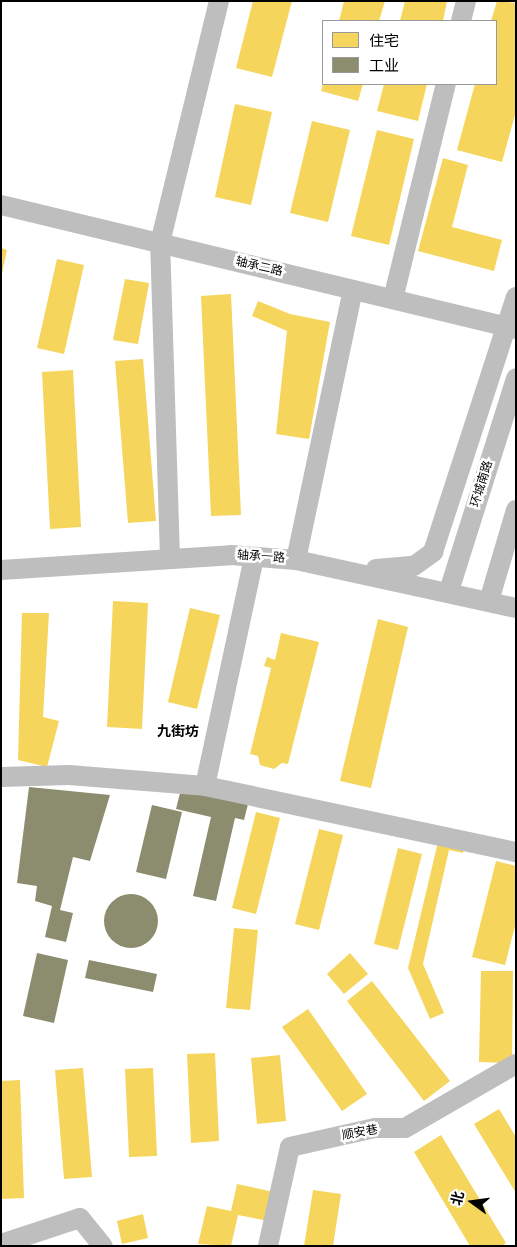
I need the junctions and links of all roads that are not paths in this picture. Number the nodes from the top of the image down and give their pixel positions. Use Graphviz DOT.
graph roads {
  1 [pos="219,1"];
  2 [pos="466,1"];
  3 [pos="461,20"];
  4 [pos="446,85"];
  5 [pos="1,205"];
  6 [pos="160,243"];
  7 [pos="353,290"];
  8 [pos="516,297"];
  9 [pos="393,299"];
  10 [pos="511,328"];
  11 [pos="516,378"];
  12 [pos="516,510"];
  13 [pos="254,557"];
  14 [pos="170,558"];
  15 [pos="296,560"];
  16 [pos="1,570"];
  17 [pos="352,571"];
  18 [pos="449,591"];
  19 [pos="489,601"];
  20 [pos="516,608"];
  21 [pos="1,777"];
  22 [pos="205,786"];
  23 [pos="516,852"];
  24 [pos="516,1064"];
  25 [pos="1,1244"];
  26 [pos="103,1246"];
  27 [pos="268,1246"];
  1 -- 6 [label="street"];
  2 -- 3 [label="street"];
  4 -- 9 [label="street"];
  5 -- 6 [label="street, 轴承二路"];
  6 -- 7 [label="street, 轴承二路"];
  6 -- 14 [label="street"];
  7 -- 9 [label="street, 轴承二路"];
  7 -- 15 [label="street"];
  8 -- 10 [label="street"];
  9 -- 10 [label="street, 轴承二路"];
  10 -- 17 [label="street"];
  11 -- 18 [label="street, 环城南路"];
  12 -- 19 [label="street"];
  13 -- 14 [label="street, 轴承一路"];
  13 -- 15 [label="street, 轴承一路"];
  13 -- 22 [label="street"];
  14 -- 16 [label="street, 轴承一路"];
  15 -- 17 [label="street, 轴承一路"];
  17 -- 18 [label="street, 轴承一路"];
  18 -- 19 [label="street, 轴承一路"];
  19 -- 20 [label="street, 轴承一路"];
  21 -- 22 [label="street"];
  22 -- 23 [label="street"];
  24 -- 27 [label="street, 顺安巷"];
  25 -- 26 [label="street"];
}
